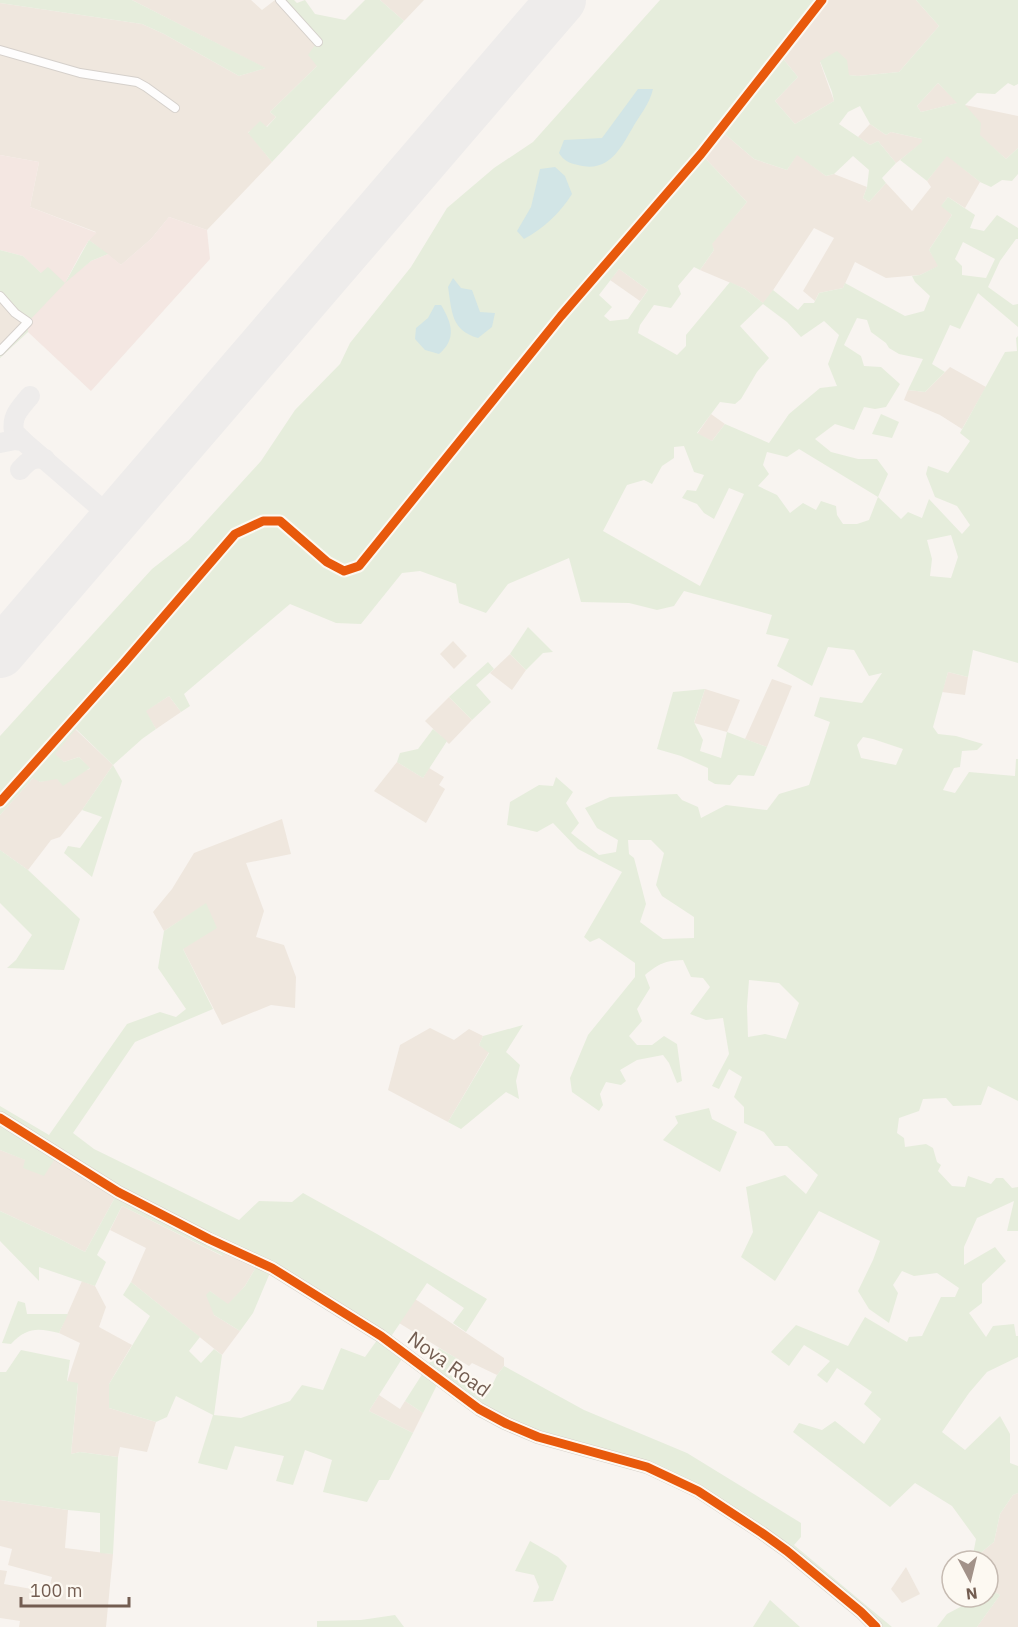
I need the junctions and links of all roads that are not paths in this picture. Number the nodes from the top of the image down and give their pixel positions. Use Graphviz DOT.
graph roads {
  1 [pos="280,0"];
  2 [pos="822,0"];
  3 [pos="318,42"];
  4 [pos="0,50"];
  5 [pos="175,108"];
  6 [pos="0,296"];
  7 [pos="0,351"];
  8 [pos="0,802"];
  9 [pos="0,1118"];
  10 [pos="876,1627"];
  1 -- 3 [label="street"];
  2 -- 8 [label="street"];
  4 -- 5 [label="street"];
  6 -- 7 [label="street"];
  9 -- 10 [label="street, Nova Road"];
}
